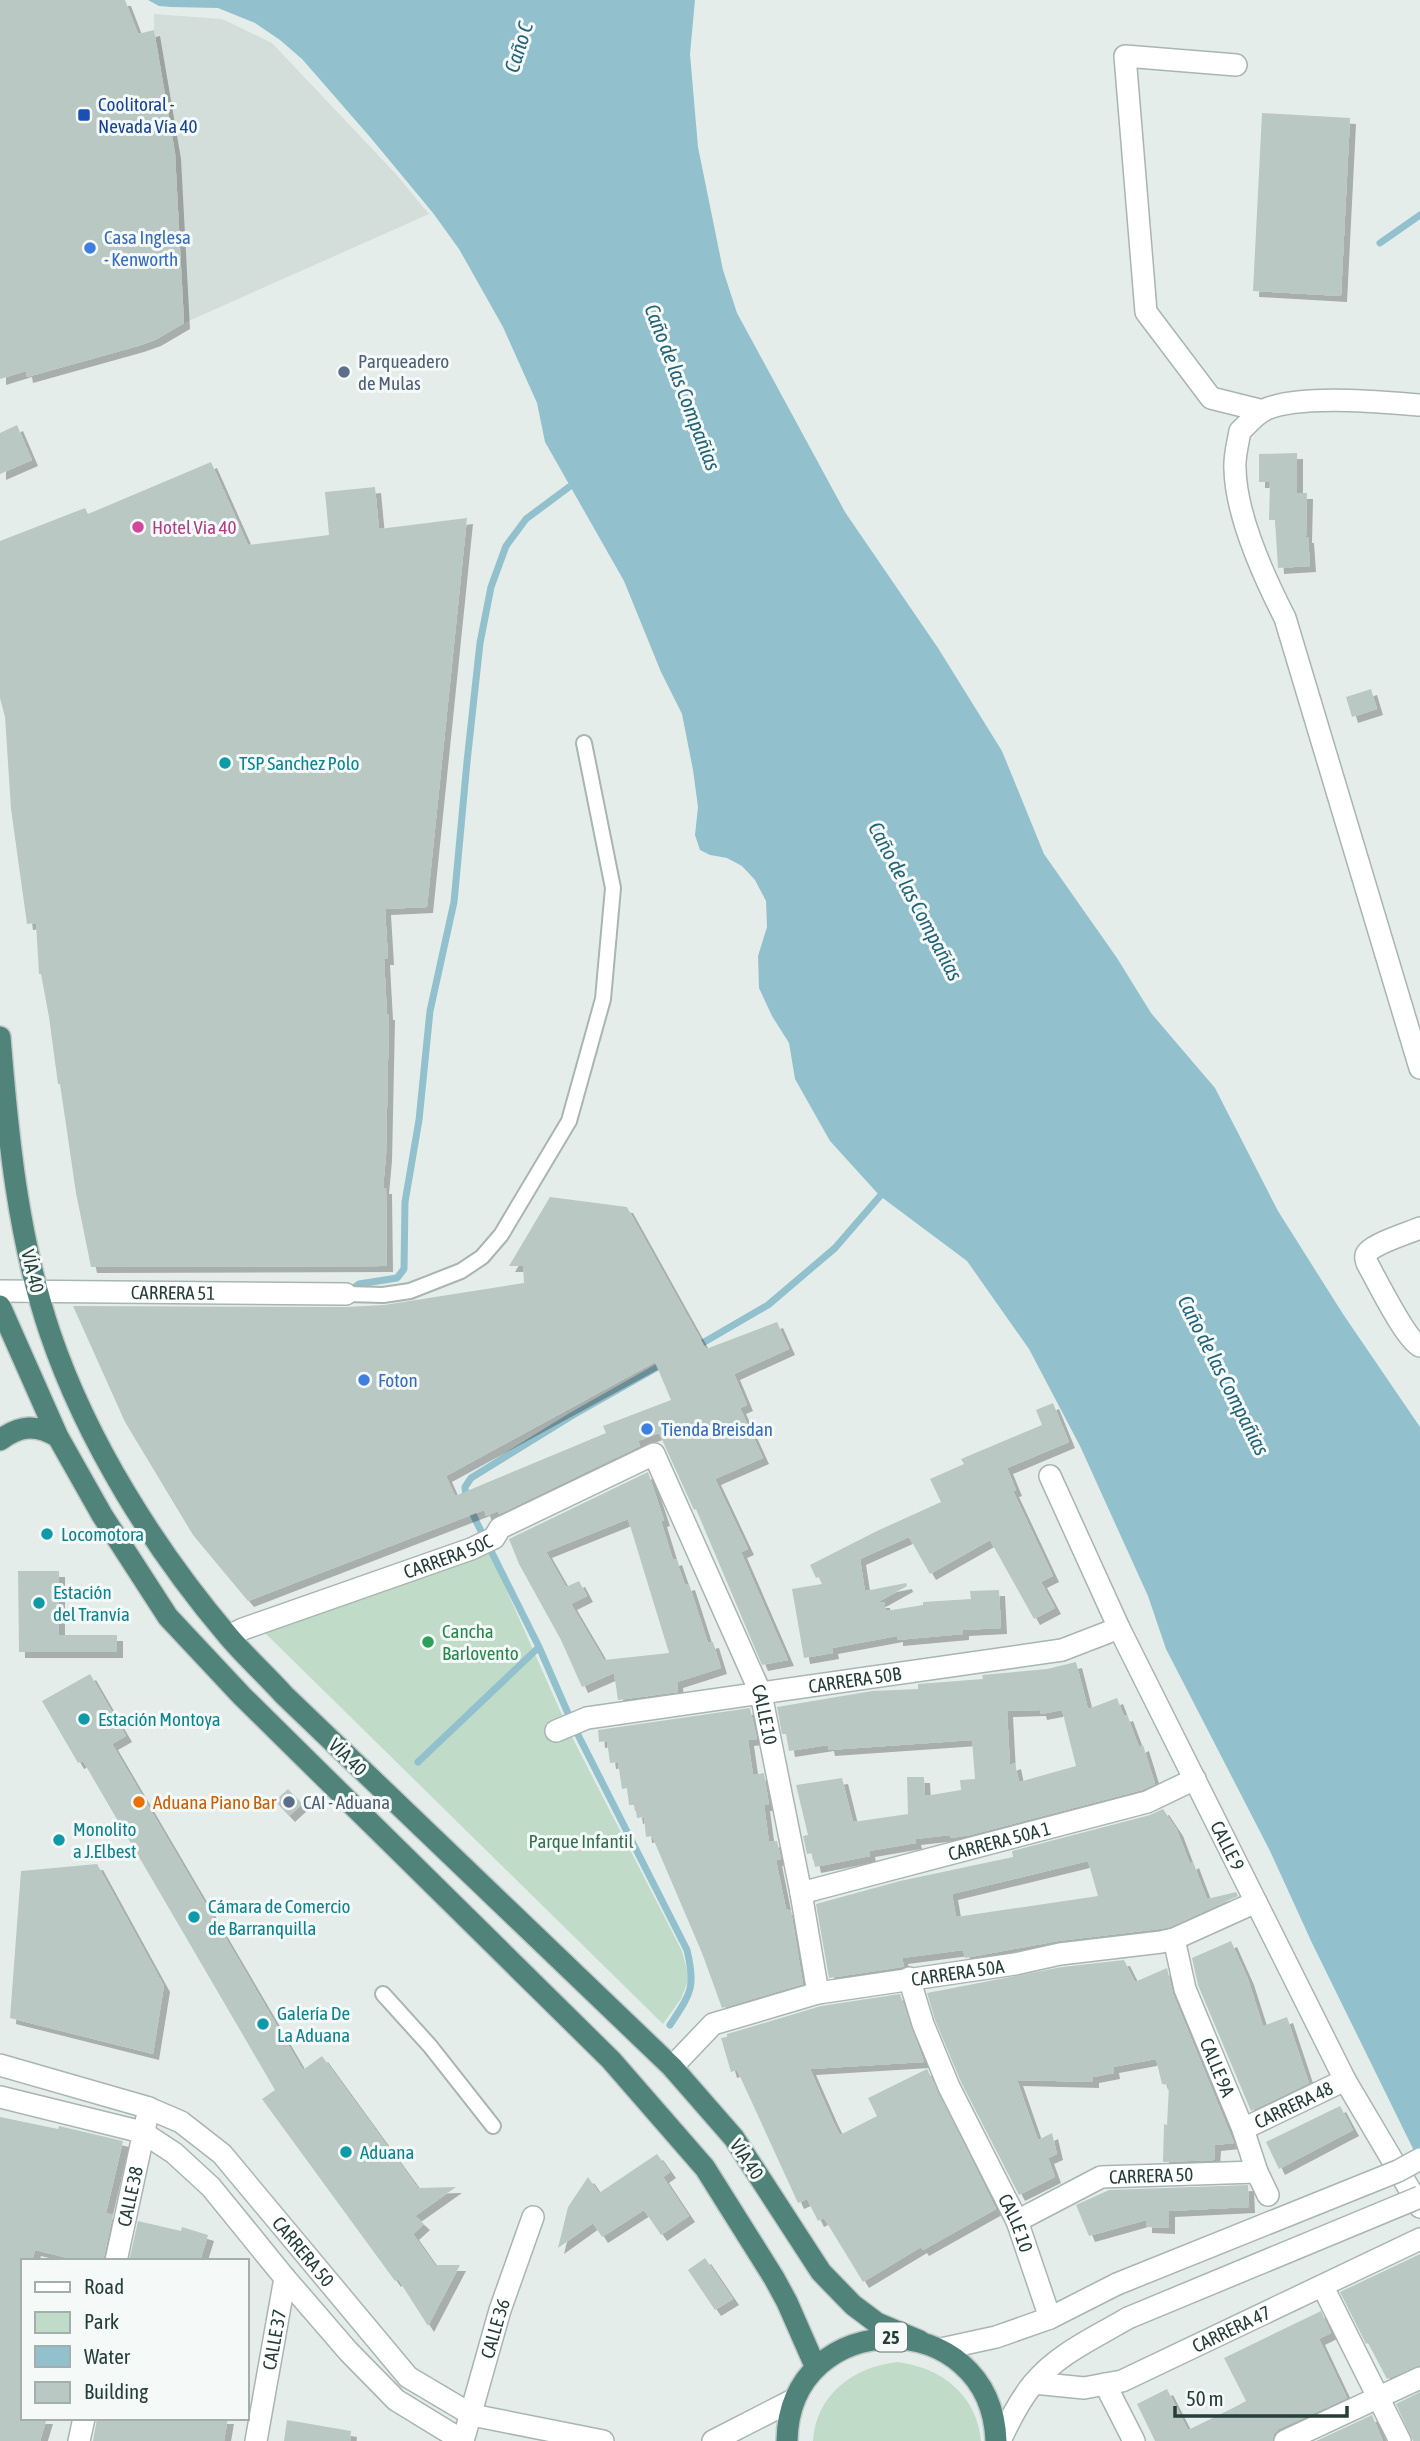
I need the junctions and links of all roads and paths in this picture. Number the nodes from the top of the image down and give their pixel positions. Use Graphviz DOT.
graph roads {
  1 [pos="1236,65"];
  2 [pos="1420,405"];
  3 [pos="1263,411"];
  4 [pos="584,743"];
  5 [pos="0,1037"];
  6 [pos="1420,1068"];
  7 [pos="1420,1228"];
  8 [pos="37,1290"];
  9 [pos="0,1292"];
  10 [pos="346,1294"];
  11 [pos="0,1306"];
  12 [pos="1420,1346"];
  13 [pos="58,1437"];
  14 [pos="0,1440"];
  15 [pos="653,1454"];
  16 [pos="1051,1476"];
  17 [pos="1119,1628"];
  18 [pos="229,1636"];
  19 [pos="761,1694"];
  20 [pos="556,1731"];
  21 [pos="1195,1779"];
  22 [pos="801,1893"];
  23 [pos="1256,1902"];
  24 [pos="1174,1939"];
  25 [pos="909,1978"];
  26 [pos="818,1993"];
  27 [pos="383,1994"];
  28 [pos="0,2065"];
  29 [pos="672,2067"];
  30 [pos="1345,2080"];
  31 [pos="0,2097"];
  32 [pos="149,2108"];
  33 [pos="493,2126"];
  34 [pos="1243,2129"];
  35 [pos="142,2133"];
  36 [pos="1420,2159"];
  37 [pos="1257,2172"];
  38 [pos="1268,2195"];
  39 [pos="1420,2197"];
  40 [pos="1420,2207"];
  41 [pos="533,2217"];
  42 [pos="1017,2221"];
  43 [pos="1420,2239"];
  44 [pos="116,2259"];
  45 [pos="285,2278"];
  46 [pos="1323,2287"];
  47 [pos="1050,2318"];
  48 [pos="920,2341"];
  49 [pos="941,2349"];
  50 [pos="816,2368"];
  51 [pos="1420,2378"];
  52 [pos="1034,2383"];
  53 [pos="1105,2384"];
  54 [pos="1378,2398"];
  55 [pos="795,2399"];
  56 [pos="472,2415"];
  57 [pos="84,2420"];
  58 [pos="79,2441"];
  59 [pos="256,2441"];
  60 [pos="463,2441"];
  61 [pos="603,2441"];
  62 [pos="713,2441"];
  63 [pos="787,2441"];
  64 [pos="998,2441"];
  65 [pos="1134,2441"];
  66 [pos="1285,2441"];
  67 [pos="1400,2441"];
  1 -- 3 [label="street"];
  2 -- 3 [label="street"];
  3 -- 6 [label="street"];
  4 -- 10 [label="lane"];
  5 -- 8 [label="highway, VÍA 40"];
  7 -- 12 [label="street"];
  8 -- 9 [label="street, CARRERA 51"];
  8 -- 10 [label="street, CARRERA 51"];
  8 -- 18 [label="highway, VÍA 40"];
  11 -- 13 [label="highway, VÍA 40"];
  13 -- 14 [label="highway"];
  13 -- 50 [label="highway, VÍA 40"];
  15 -- 18 [label="street, CARRERA 50C"];
  15 -- 19 [label="street, CALLE 10"];
  16 -- 17 [label="street, CALLE 9"];
  17 -- 19 [label="street, CARRERA 50B"];
  17 -- 21 [label="street, CALLE 9"];
  18 -- 29 [label="highway, VÍA 40"];
  19 -- 20 [label="street, CARRERA 50B"];
  19 -- 22 [label="street, CALLE 10"];
  21 -- 22 [label="street, CARRERA 50A 1"];
  21 -- 23 [label="street, CALLE 9"];
  22 -- 26 [label="street, CALLE 10"];
  23 -- 24 [label="street, CARRERA 50A"];
  23 -- 30 [label="street, CALLE 9"];
  24 -- 25 [label="street, CARRERA 50A"];
  24 -- 34 [label="street, CALLE 9A"];
  25 -- 26 [label="street, CARRERA 50A"];
  25 -- 42 [label="street, CALLE 10"];
  26 -- 29 [label="street, CARRERA 50A"];
  27 -- 33 [label="lane"];
  28 -- 32 [label="street, CARRERA 50"];
  29 -- 48 [label="highway, VÍA 40"];
  30 -- 34 [label="street, CARRERA 48"];
  30 -- 40 [label="street, CALLE 9"];
  31 -- 35 [label="street, CARRERA 50"];
  32 -- 35 [label="street, CALLE 38"];
  32 -- 56 [label="street, CARRERA 50"];
  34 -- 37 [label="street, CALLE 9A"];
  35 -- 44 [label="street, CALLE 38"];
  35 -- 45 [label="street, CARRERA 50"];
  36 -- 47 [label="street, bridge"];
  37 -- 38 [label="street, CALLE 9A"];
  37 -- 42 [label="street, CARRERA 50"];
  39 -- 52 [label="street, bridge"];
  41 -- 56 [label="street, CALLE 36"];
  42 -- 47 [label="street, CALLE 10"];
  43 -- 46 [label="street, CARRERA 47"];
  45 -- 59 [label="street, CALLE 37"];
  45 -- 60 [label="street, CARRERA 50"];
  46 -- 53 [label="street, CARRERA 47"];
  46 -- 54 [label="street"];
  47 -- 49 [label="street"];
  48 -- 49 [label="highway, 25"];
  48 -- 50 [label="highway, 25"];
  49 -- 64 [label="highway, 25"];
  50 -- 55 [label="highway, 25"];
  51 -- 54 [label="street"];
  52 -- 53 [label="street, CARRERA 47"];
  52 -- 64 [label="street"];
  53 -- 65 [label="street"];
  54 -- 66 [label="street"];
  54 -- 67 [label="street"];
  55 -- 62 [label="street"];
  55 -- 63 [label="highway, 25"];
  56 -- 60 [label="street, CALLE 36"];
  56 -- 61 [label="street, CARRERA 50"];
  57 -- 58 [label="street"];
}
